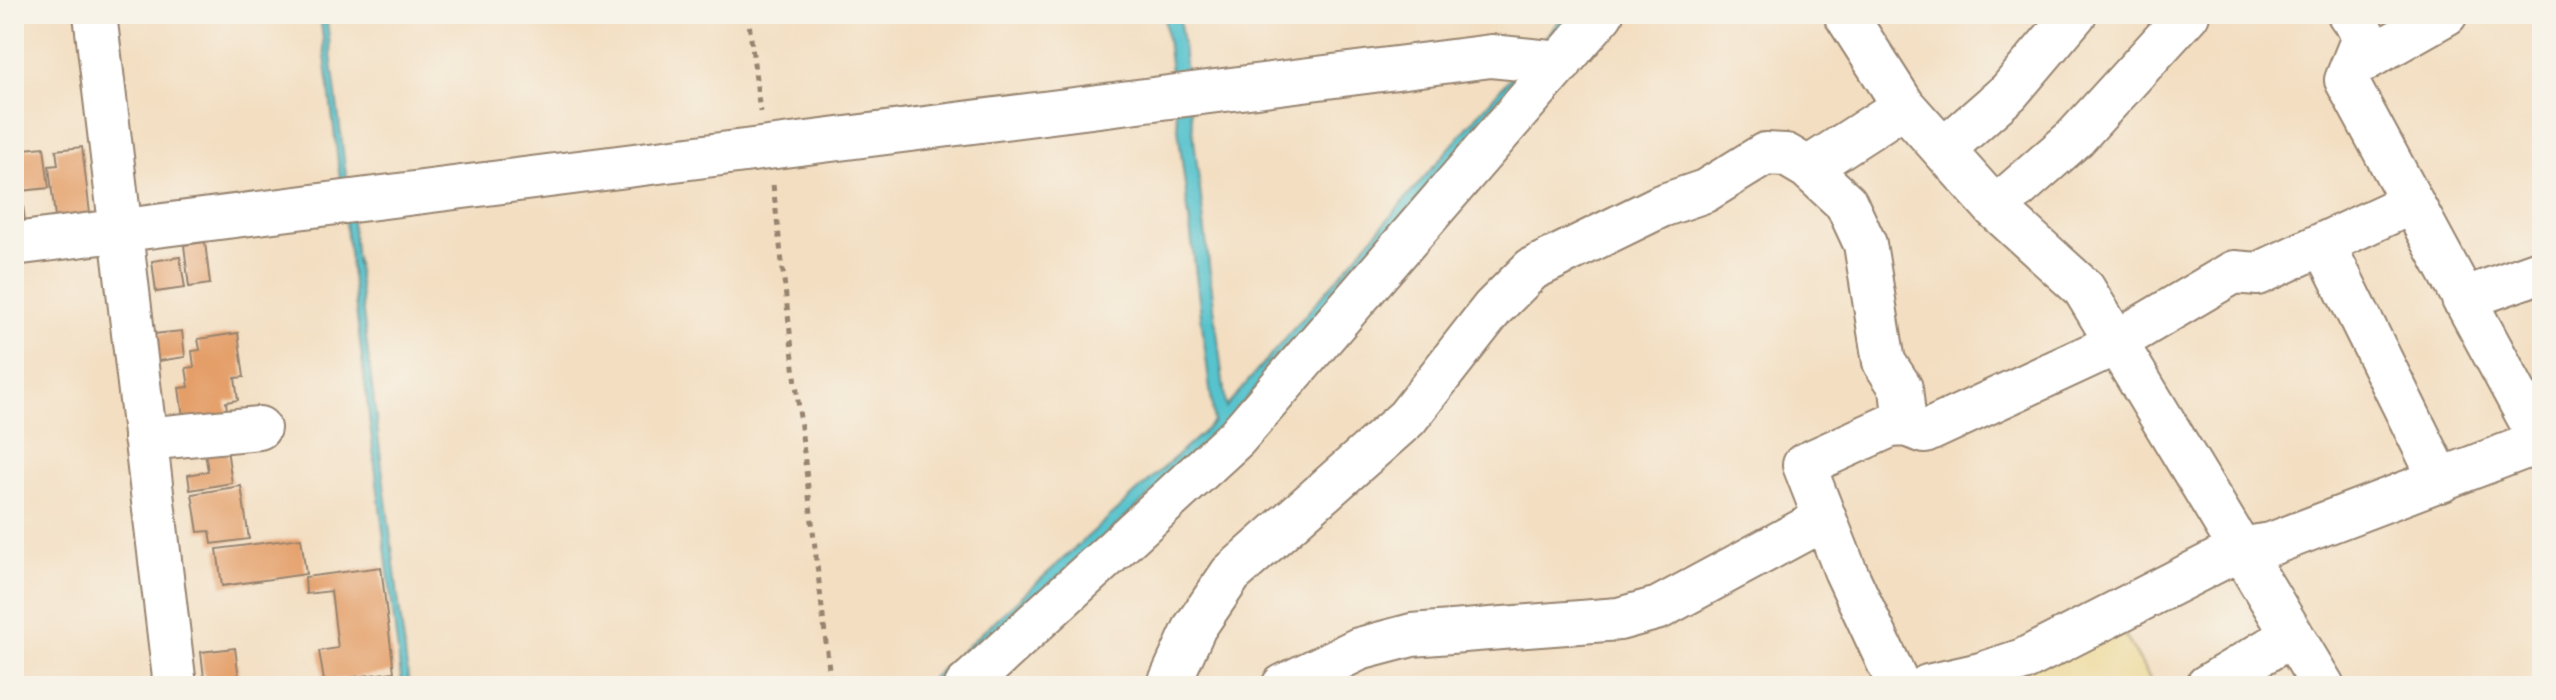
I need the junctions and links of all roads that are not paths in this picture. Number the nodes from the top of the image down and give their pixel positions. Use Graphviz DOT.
graph roads {
  1 [pos="95,14"];
  2 [pos="1602,14"];
  3 [pos="2075,14"];
  4 [pos="2188,14"];
  5 [pos="2349,14"];
  6 [pos="2446,14"];
  7 [pos="1852,16"];
  8 [pos="1561,63"];
  9 [pos="2352,67"];
  10 [pos="1904,106"];
  11 [pos="1944,149"];
  12 [pos="1808,168"];
  13 [pos="2411,203"];
  14 [pos="1995,208"];
  15 [pos="121,230"];
  16 [pos="14,244"];
  17 [pos="2324,245"];
  18 [pos="2542,271"];
  19 [pos="2463,299"];
  20 [pos="2117,339"];
  21 [pos="1905,425"];
  22 [pos="259,428"];
  23 [pos="145,439"];
  24 [pos="2542,441"];
  25 [pos="2441,481"];
  26 [pos="1824,519"];
  27 [pos="2240,549"];
  28 [pos="2291,636"];
  29 [pos="1983,680"];
  30 [pos="175,686"];
  31 [pos="966,686"];
  32 [pos="1168,686"];
  33 [pos="1283,686"];
  34 [pos="1899,686"];
  35 [pos="1928,686"];
  36 [pos="2207,686"];
  37 [pos="2323,686"];
  1 -- 15 [label="street"];
  2 -- 8 [label="street"];
  3 -- 11 [label="street"];
  4 -- 14 [label="street"];
  5 -- 9 [label="street"];
  6 -- 9 [label="street"];
  7 -- 10 [label="street"];
  8 -- 15 [label="street"];
  8 -- 31 [label="street"];
  9 -- 13 [label="street"];
  10 -- 11 [label="street"];
  10 -- 12 [label="street"];
  11 -- 14 [label="street"];
  12 -- 21 [label="street"];
  12 -- 32 [label="street"];
  13 -- 17 [label="street"];
  13 -- 19 [label="street"];
  14 -- 20 [label="street"];
  15 -- 16 [label="street"];
  15 -- 23 [label="street"];
  17 -- 20 [label="street"];
  17 -- 25 [label="street"];
  18 -- 19 [label="street"];
  19 -- 24 [label="street"];
  20 -- 21 [label="street"];
  20 -- 27 [label="street"];
  21 -- 26 [label="street"];
  22 -- 23 [label="street"];
  23 -- 30 [label="street"];
  24 -- 25 [label="street"];
  25 -- 27 [label="street"];
  26 -- 33 [label="street"];
  26 -- 34 [label="street"];
  27 -- 28 [label="street"];
  27 -- 29 [label="street"];
  28 -- 36 [label="street"];
  28 -- 37 [label="street"];
  29 -- 35 [label="street"];
}
